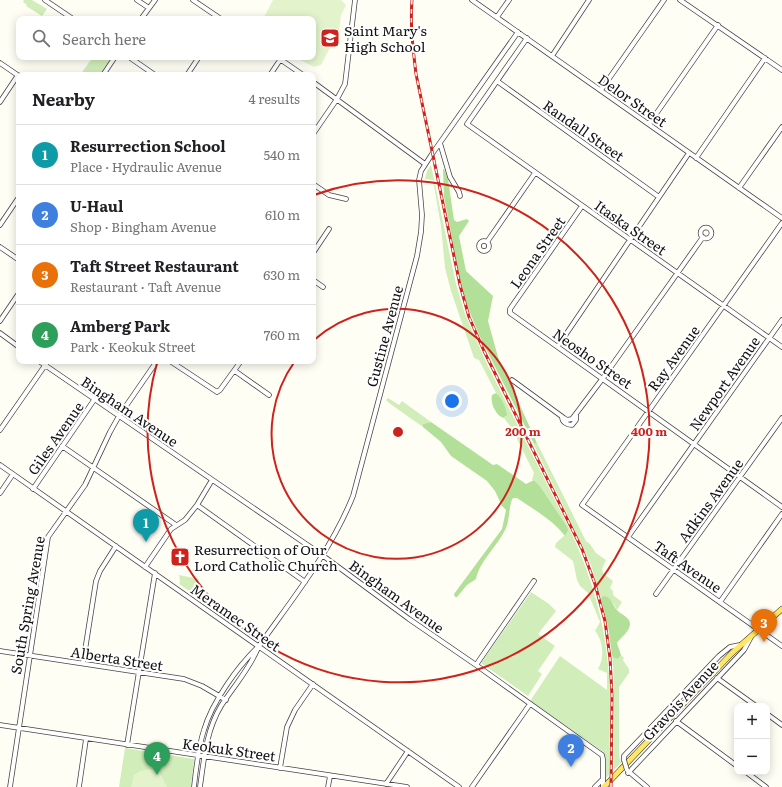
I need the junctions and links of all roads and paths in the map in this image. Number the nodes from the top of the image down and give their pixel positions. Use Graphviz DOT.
graph roads {
  1 [pos="45,0"];
  2 [pos="137,0"];
  3 [pos="154,0"];
  4 [pos="193,0"];
  5 [pos="355,0"];
  6 [pos="472,0"];
  7 [pos="509,0"];
  8 [pos="589,0"];
  9 [pos="664,0"];
  10 [pos="680,0"];
  11 [pos="149,8"];
  12 [pos="69,16"];
  13 [pos="144,16"];
  14 [pos="217,16"];
  15 [pos="497,18"];
  16 [pos="718,25"];
  17 [pos="518,32"];
  18 [pos="527,38"];
  19 [pos="552,56"];
  20 [pos="765,58"];
  21 [pos="113,60"];
  22 [pos="133,60"];
  23 [pos="197,60"];
  24 [pos="277,60"];
  25 [pos="281,60"];
  26 [pos="0,63"];
  27 [pos="782,70"];
  28 [pos="105,72"];
  29 [pos="151,72"];
  30 [pos="189,72"];
  31 [pos="271,72"];
  32 [pos="299,72"];
  33 [pos="16,74"];
  34 [pos="16,80"];
  35 [pos="496,81"];
  36 [pos="316,84"];
  37 [pos="601,90"];
  38 [pos="337,99"];
  39 [pos="0,102"];
  40 [pos="649,124"];
  41 [pos="782,127"];
  42 [pos="316,130"];
  43 [pos="440,143"];
  44 [pos="689,153"];
  45 [pos="696,158"];
  46 [pos="425,164"];
  47 [pos="535,173"];
  48 [pos="316,186"];
  49 [pos="739,188"];
  50 [pos="460,196"];
  51 [pos="659,197"];
  52 [pos="346,199"];
  53 [pos="16,201"];
  54 [pos="582,206"];
  55 [pos="782,218"];
  56 [pos="782,223"];
  57 [pos="0,225"];
  58 [pos="329,229"];
  59 [pos="703,237"];
  60 [pos="631,240"];
  61 [pos="487,242"];
  62 [pos="0,247"];
  63 [pos="316,248"];
  64 [pos="16,258"];
  65 [pos="678,272"];
  66 [pos="316,282"];
  67 [pos="323,287"];
  68 [pos="16,297"];
  69 [pos="724,306"];
  70 [pos="510,310"];
  71 [pos="782,320"];
  72 [pos="0,321"];
  73 [pos="0,333"];
  74 [pos="769,338"];
  75 [pos="16,345"];
  76 [pos="558,346"];
  77 [pos="782,347"];
  78 [pos="155,364"];
  79 [pos="174,364"];
  80 [pos="239,364"];
  81 [pos="45,365"];
  82 [pos="234,371"];
  83 [pos="603,378"];
  84 [pos="512,380"];
  85 [pos="269,395"];
  86 [pos="94,400"];
  87 [pos="648,411"];
  88 [pos="119,416"];
  89 [pos="782,418"];
  90 [pos="0,430"];
  91 [pos="694,444"];
  92 [pos="62,446"];
  93 [pos="0,465"];
  94 [pos="94,468"];
  95 [pos="13,474"];
  96 [pos="740,477"];
  97 [pos="212,480"];
  98 [pos="33,489"];
  99 [pos="0,493"];
  100 [pos="197,505"];
  101 [pos="582,505"];
  102 [pos="782,507"];
  103 [pos="66,512"];
  104 [pos="782,514"];
  105 [pos="176,525"];
  106 [pos="628,537"];
  107 [pos="116,546"];
  108 [pos="322,555"];
  109 [pos="145,567"];
  110 [pos="673,570"];
  111 [pos="154,574"];
  112 [pos="534,581"];
  113 [pos="304,582"];
  114 [pos="656,594"];
  115 [pos="720,602"];
  116 [pos="782,609"];
  117 [pos="758,630"];
  118 [pos="751,636"];
  119 [pos="259,646"];
  120 [pos="740,646"];
  121 [pos="782,646"];
  122 [pos="0,651"];
  123 [pos="30,655"];
  124 [pos="83,664"];
  125 [pos="476,665"];
  126 [pos="138,672"];
  127 [pos="717,678"];
  128 [pos="313,684"];
  129 [pos="220,696"];
  130 [pos="226,700"];
  131 [pos="752,703"];
  132 [pos="530,704"];
  133 [pos="770,716"];
  134 [pos="676,721"];
  135 [pos="0,725"];
  136 [pos="782,725"];
  137 [pos="18,728"];
  138 [pos="86,739"];
  139 [pos="127,745"];
  140 [pos="408,751"];
  141 [pos="198,756"];
  142 [pos="204,757"];
  143 [pos="734,764"];
  144 [pos="280,768"];
  145 [pos="628,772"];
  146 [pos="750,775"];
  147 [pos="330,776"];
  148 [pos="386,784"];
  149 [pos="603,784"];
  150 [pos="10,787"];
  151 [pos="79,787"];
  152 [pos="194,787"];
  153 [pos="200,787"];
  154 [pos="328,787"];
  155 [pos="407,787"];
  156 [pos="459,787"];
  157 [pos="472,787"];
  158 [pos="595,787"];
  159 [pos="647,787"];
  160 [pos="766,787"];
  1 -- 12 [label="street"];
  2 -- 11 [label="street"];
  3 -- 11 [label="street"];
  4 -- 14 [label="street"];
  5 -- 38 [label="street"];
  6 -- 15 [label="street, Delor Street"];
  7 -- 15 [label="street"];
  8 -- 19 [label="street"];
  9 -- 37 [label="street"];
  10 -- 16 [label="street"];
  11 -- 13 [label="street"];
  15 -- 17 [label="street, Delor Street"];
  16 -- 20 [label="street"];
  16 -- 40 [label="street"];
  17 -- 18 [label="street, Delor Street"];
  17 -- 43 [label="street, Gustine Avenue"];
  18 -- 19 [label="street, Delor Street"];
  18 -- 35 [label="street"];
  19 -- 37 [label="street, Delor Street"];
  20 -- 27 [label="street"];
  20 -- 45 [label="street"];
  21 -- 28 [label="street"];
  22 -- 29 [label="street"];
  23 -- 30 [label="street"];
  24 -- 31 [label="street"];
  25 -- 32 [label="street"];
  26 -- 33 [label="street"];
  34 -- 39 [label="street"];
  35 -- 47 [label="street, Itaska Street"];
  35 -- 51 [label="street, Randall Street"];
  36 -- 38 [label="street"];
  37 -- 40 [label="street, Delor Street"];
  38 -- 42 [label="street"];
  38 -- 46 [label="street"];
  40 -- 44 [label="street, Delor Street"];
  41 -- 49 [label="street"];
  43 -- 46 [label="street, Gustine Avenue"];
  43 -- 50 [label="street"];
  44 -- 45 [label="street, Delor Street"];
  44 -- 51 [label="street"];
  45 -- 49 [label="street, Delor Street"];
  46 -- 108 [label="street, Gustine Avenue"];
  47 -- 54 [label="street, Itaska Street"];
  47 -- 61 [label="street"];
  48 -- 52 [label="street"];
  49 -- 55 [label="street, Delor Street"];
  51 -- 60 [label="street"];
  53 -- 57 [label="street"];
  54 -- 60 [label="street, Itaska Street"];
  54 -- 70 [label="street, Leona Street"];
  56 -- 69 [label="street, Ray Avenue"];
  58 -- 63 [label="street"];
  59 -- 65 [label="street"];
  60 -- 65 [label="street, Itaska Street"];
  60 -- 76 [label="street"];
  62 -- 64 [label="street"];
  65 -- 69 [label="street, Itaska Street"];
  65 -- 83 [label="street"];
  66 -- 67 [label="street"];
  68 -- 72 [label="street"];
  69 -- 74 [label="street, Itaska Street"];
  69 -- 87 [label="street, Ray Avenue"];
  70 -- 76 [label="street, Neosho Street"];
  71 -- 74 [label="street, Newport Avenue"];
  73 -- 75 [label="street"];
  74 -- 77 [label="street, Itaska Street"];
  74 -- 91 [label="street, Newport Avenue"];
  76 -- 83 [label="street, Neosho Street"];
  78 -- 88 [label="street, South Spring Avenue"];
  79 -- 82 [label="street"];
  80 -- 82 [label="street"];
  81 -- 86 [label="street, Bingham Avenue"];
  81 -- 90 [label="street"];
  82 -- 85 [label="street"];
  83 -- 84 [label="street"];
  83 -- 87 [label="street, Neosho Street"];
  86 -- 88 [label="street, Bingham Avenue"];
  86 -- 92 [label="street, Giles Avenue"];
  87 -- 91 [label="street, Neosho Street"];
  87 -- 101 [label="street, Ray Avenue"];
  88 -- 94 [label="street, South Spring Avenue"];
  88 -- 97 [label="street, Bingham Avenue"];
  89 -- 96 [label="street, Adkins Avenue"];
  91 -- 96 [label="street, Neosho Street"];
  91 -- 106 [label="street, Newport Avenue"];
  92 -- 94 [label="street"];
  92 -- 98 [label="street, Giles Avenue"];
  93 -- 95 [label="street, Meramec Street"];
  94 -- 103 [label="street, South Spring Avenue"];
  94 -- 105 [label="street"];
  95 -- 98 [label="street, Meramec Street"];
  95 -- 99 [label="street, Giles Avenue"];
  96 -- 102 [label="street, Neosho Street"];
  96 -- 110 [label="street, Adkins Avenue"];
  97 -- 100 [label="street"];
  97 -- 108 [label="street, Bingham Avenue"];
  98 -- 103 [label="street, Meramec Street"];
  100 -- 105 [label="street"];
  100 -- 113 [label="street"];
  101 -- 106 [label="street, Taft Avenue"];
  103 -- 107 [label="street, Meramec Street"];
  103 -- 123 [label="street, South Spring Avenue"];
  104 -- 115 [label="street"];
  105 -- 109 [label="street"];
  106 -- 110 [label="street, Taft Avenue"];
  107 -- 109 [label="street, Meramec Street"];
  107 -- 124 [label="street"];
  108 -- 113 [label="street, Gustine Avenue"];
  108 -- 125 [label="street, Bingham Avenue"];
  109 -- 111 [label="street, Meramec Street"];
  110 -- 114 [label="street, Adkins Avenue"];
  110 -- 115 [label="street, Taft Avenue"];
  111 -- 119 [label="street, Meramec Street"];
  111 -- 126 [label="street"];
  112 -- 125 [label="street"];
  113 -- 119 [label="street, Gustine Avenue"];
  115 -- 117 [label="street, Taft Avenue"];
  116 -- 117 [label="main road, Gravois Avenue"];
  117 -- 118 [label="main road, Gravois Avenue"];
  117 -- 121 [label="street, Taft Avenue"];
  118 -- 120 [label="main road, Gravois Avenue"];
  118 -- 127 [label="street, Gravois Avenue"];
  119 -- 128 [label="street, Meramec Street"];
  119 -- 129 [label="street, Gustine Avenue"];
  119 -- 130 [label="street, Gustine Avenue"];
  120 -- 145 [label="street, Gravois Avenue, bridge"];
  120 -- 149 [label="main road, Gravois Avenue"];
  122 -- 123 [label="street, Alberta Street"];
  123 -- 124 [label="street, Alberta Street"];
  123 -- 137 [label="street, South Spring Avenue"];
  124 -- 126 [label="street, Alberta Street"];
  125 -- 132 [label="street, Bingham Avenue"];
  126 -- 129 [label="street, Alberta Street"];
  126 -- 139 [label="street"];
  127 -- 131 [label="street"];
  127 -- 134 [label="street, Gravois Avenue"];
  128 -- 140 [label="street, Meramec Street"];
  128 -- 144 [label="street"];
  129 -- 130 [label="street, Alberta Street"];
  129 -- 141 [label="street, Gustine Avenue"];
  130 -- 142 [label="street, Gustine Avenue"];
  132 -- 149 [label="street, Bingham Avenue"];
  132 -- 157 [label="street"];
  133 -- 136 [label="street"];
  134 -- 143 [label="street"];
  134 -- 145 [label="street, Gravois Avenue"];
  135 -- 137 [label="street, Keokuk Street"];
  137 -- 138 [label="street, Keokuk Street"];
  137 -- 150 [label="street, South Spring Avenue"];
  138 -- 139 [label="street, Keokuk Street"];
  138 -- 151 [label="street"];
  139 -- 141 [label="street, Keokuk Street"];
  140 -- 148 [label="street"];
  140 -- 156 [label="street, Meramec Street"];
  141 -- 142 [label="street, Keokuk Street"];
  141 -- 152 [label="street, Gustine Avenue"];
  142 -- 144 [label="street, Keokuk Street"];
  142 -- 153 [label="street, Gustine Avenue"];
  144 -- 147 [label="street, Keokuk Street"];
  145 -- 159 [label="street"];
  146 -- 160 [label="street"];
  147 -- 148 [label="street, Keokuk Street"];
  147 -- 154 [label="street"];
  148 -- 155 [label="street, Keokuk Street"];
  149 -- 158 [label="street, Gravois Avenue"];
}
